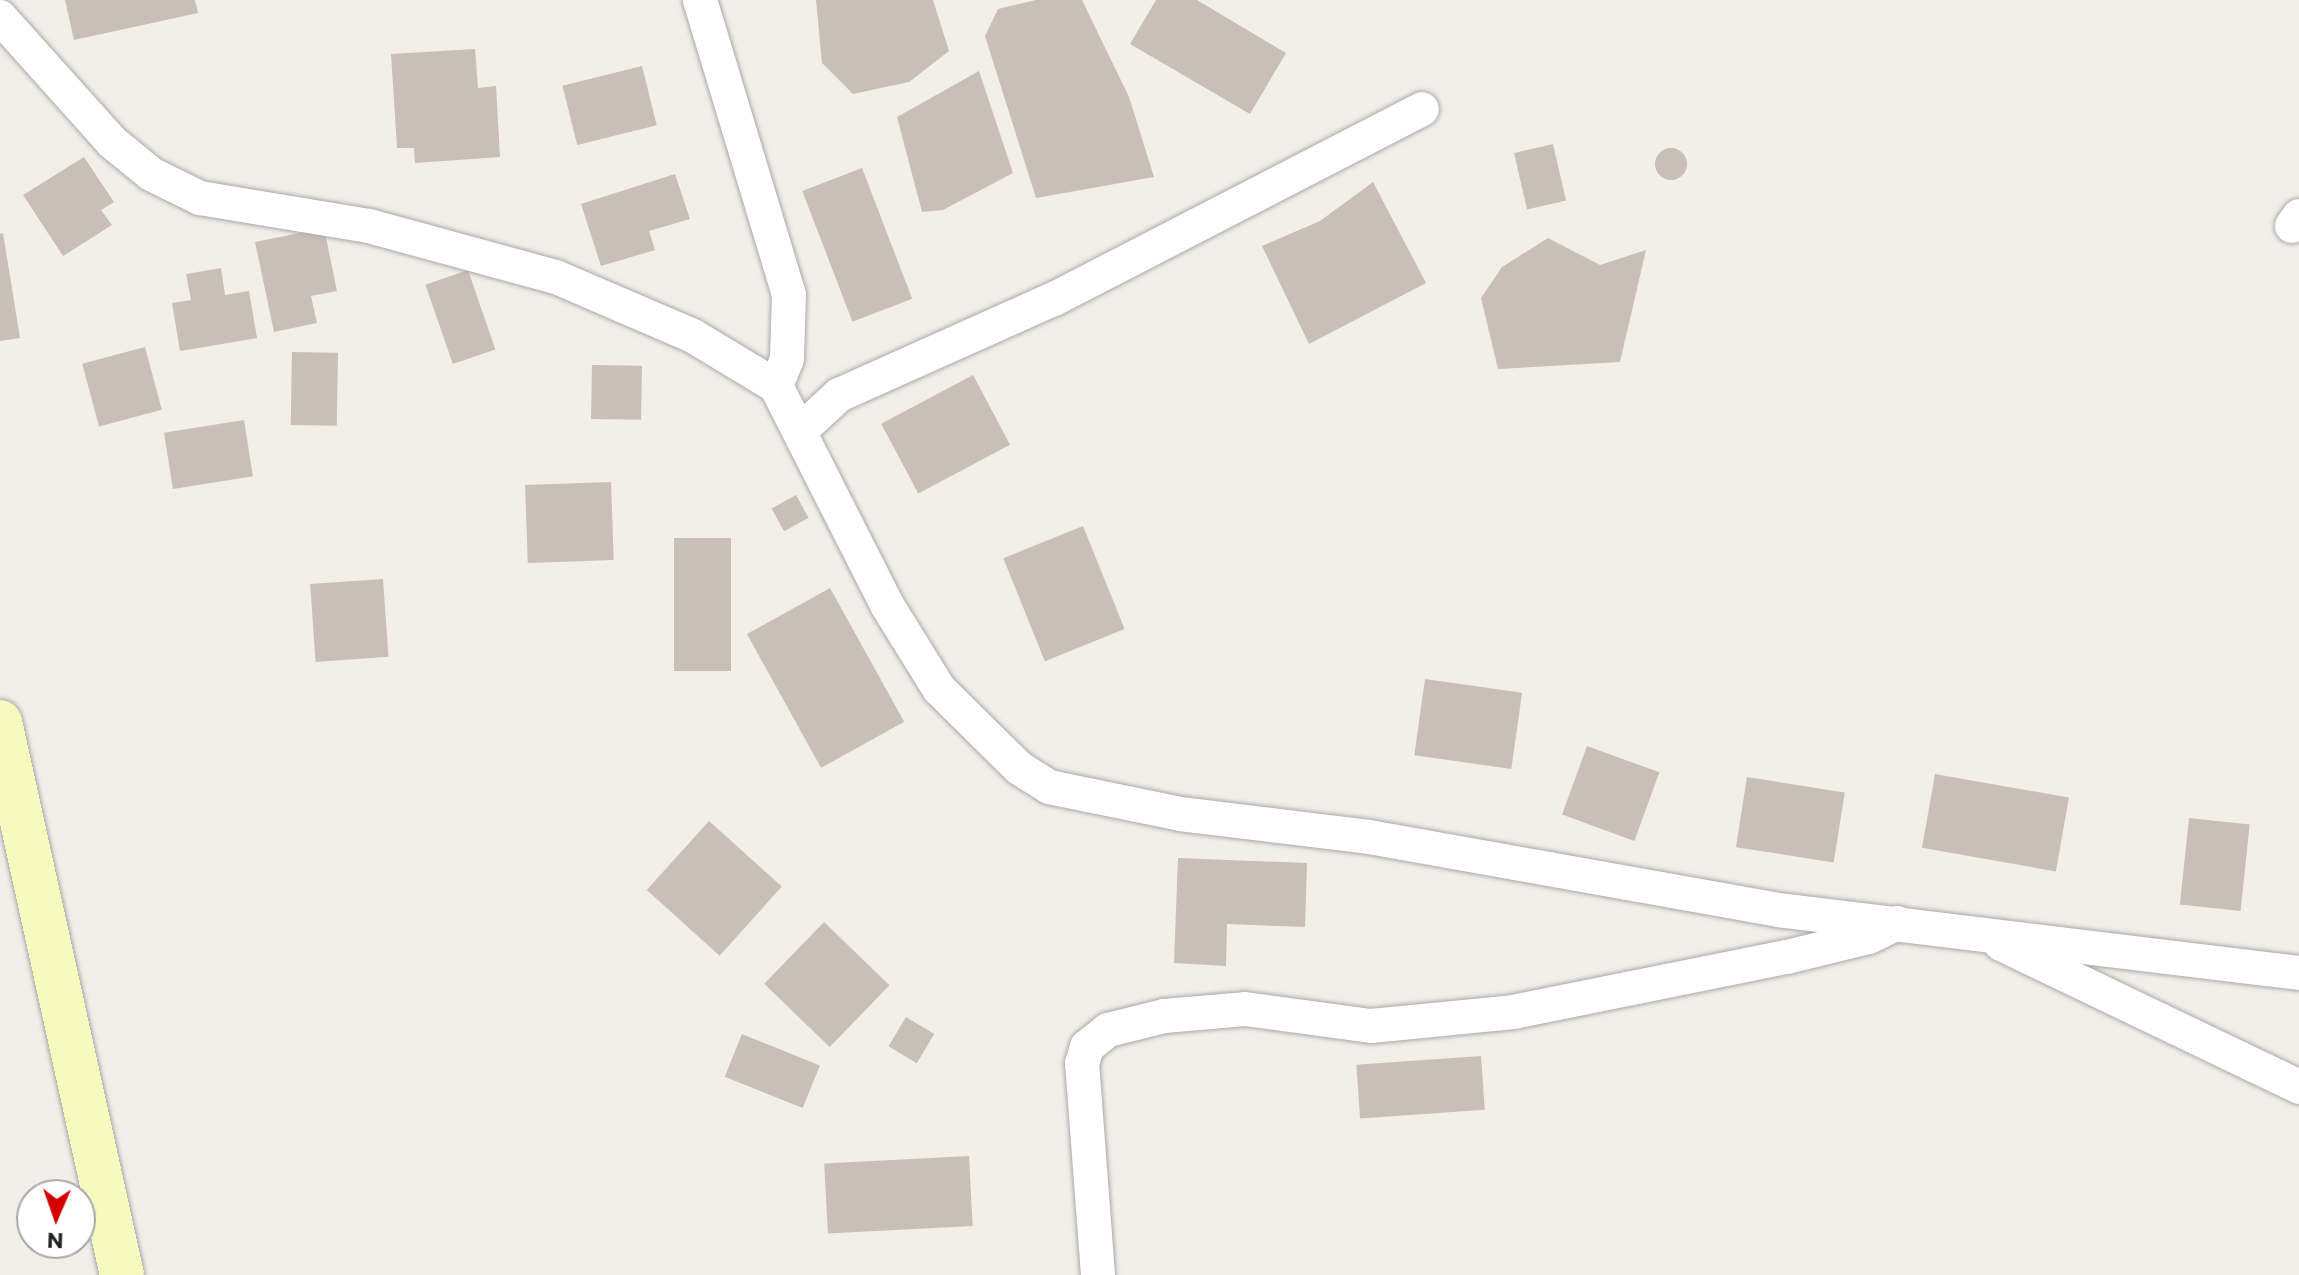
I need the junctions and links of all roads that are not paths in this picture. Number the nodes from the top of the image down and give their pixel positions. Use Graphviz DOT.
graph roads {
  1 [pos="700,0"];
  2 [pos="0,17"];
  3 [pos="1422,109"];
  4 [pos="776,386"];
  5 [pos="800,431"];
  6 [pos="0,722"];
  7 [pos="1902,921"];
  8 [pos="1972,931"];
  9 [pos="2299,973"];
  10 [pos="2299,1087"];
  11 [pos="122,1275"];
  12 [pos="1098,1275"];
  1 -- 4 [label="street"];
  2 -- 4 [label="street"];
  3 -- 5 [label="street"];
  4 -- 5 [label="street"];
  5 -- 7 [label="street"];
  6 -- 11 [label="street"];
  7 -- 8 [label="street"];
  7 -- 12 [label="street"];
  8 -- 9 [label="street"];
  8 -- 10 [label="street"];
}
